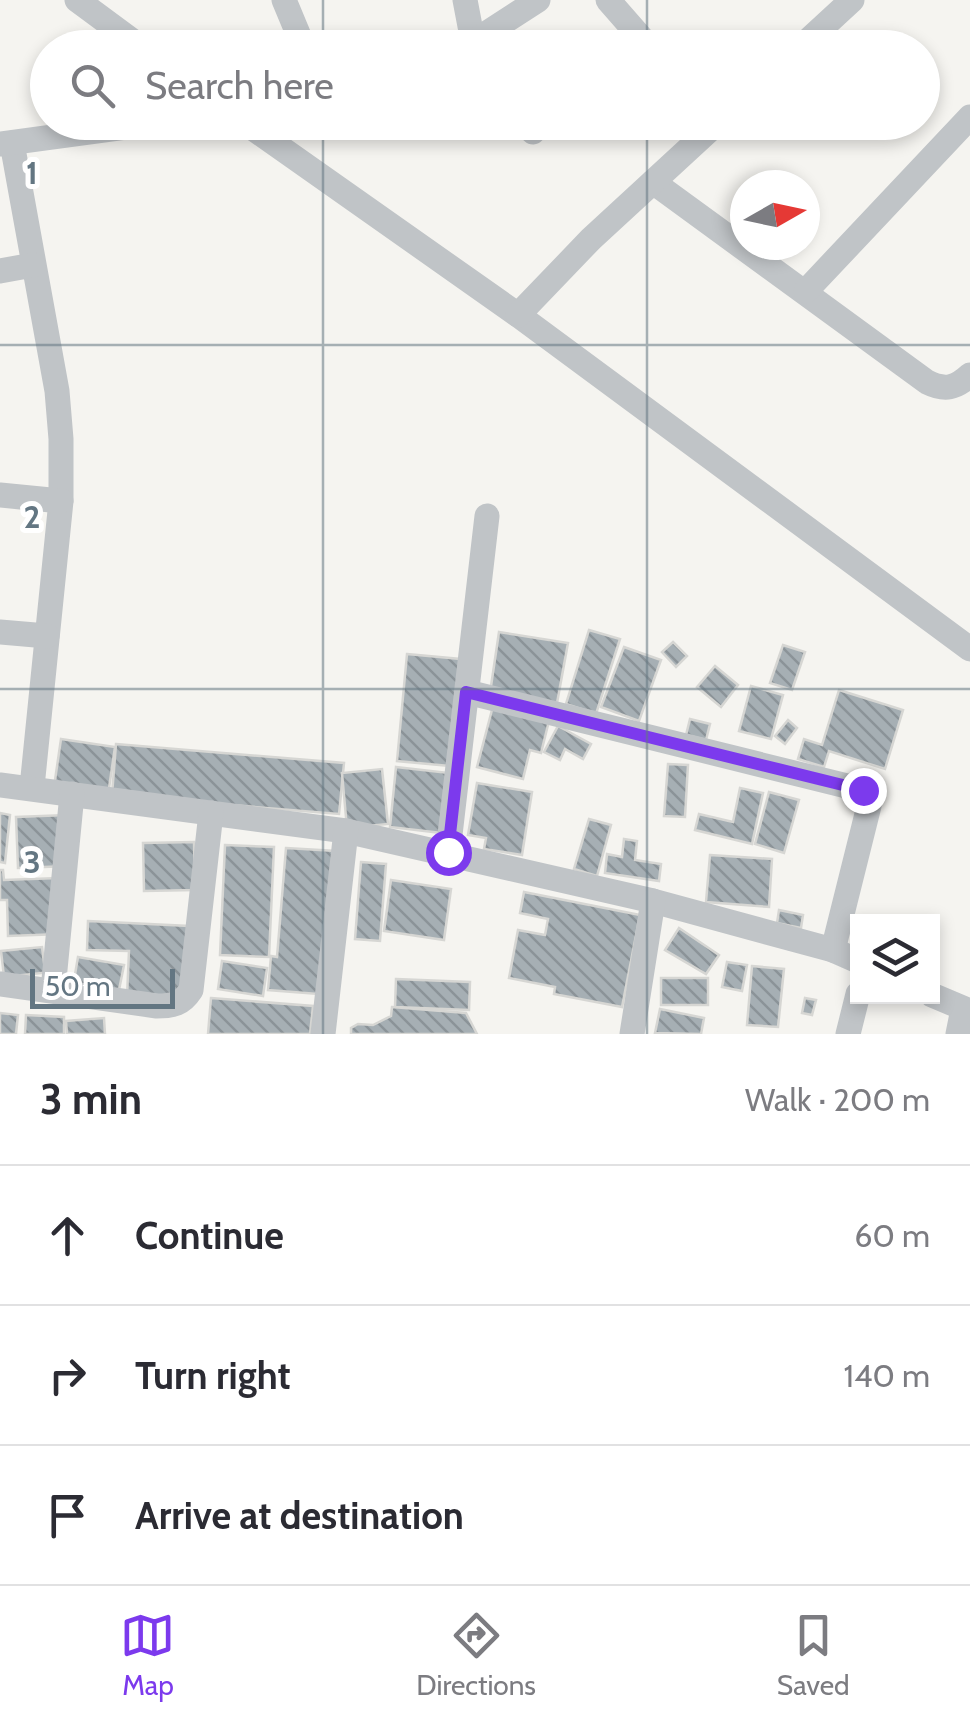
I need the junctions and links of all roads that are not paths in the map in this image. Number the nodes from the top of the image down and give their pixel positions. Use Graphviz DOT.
graph roads {
  1 [pos="77,0"];
  2 [pos="284,0"];
  3 [pos="466,0"];
  4 [pos="538,0"];
  5 [pos="608,0"];
  6 [pos="852,0"];
  7 [pos="118,30"];
  8 [pos="296,30"];
  9 [pos="468,30"];
  10 [pos="492,30"];
  11 [pos="628,30"];
  12 [pos="820,30"];
  13 [pos="970,117"];
  14 [pos="269,140"];
  15 [pos="699,140"];
  16 [pos="6,143"];
  17 [pos="654,182"];
  18 [pos="33,265"];
  19 [pos="0,272"];
  20 [pos="806,291"];
  21 [pos="518,316"];
  22 [pos="970,375"];
  23 [pos="0,495"];
  24 [pos="61,501"];
  25 [pos="486,516"];
  26 [pos="0,632"];
  27 [pos="47,636"];
  28 [pos="970,650"];
  29 [pos="466,692"];
  30 [pos="0,784"];
  31 [pos="32,788"];
  32 [pos="72,794"];
  33 [pos="211,813"];
  34 [pos="346,831"];
  35 [pos="448,852"];
  36 [pos="653,901"];
  37 [pos="833,950"];
  38 [pos="850,957"];
  39 [pos="0,984"];
  40 [pos="54,990"];
  41 [pos="940,1001"];
  42 [pos="856,1004"];
  43 [pos="964,1018"];
  44 [pos="324,1034"];
  45 [pos="632,1034"];
  46 [pos="848,1034"];
  1 -- 7 [label="street"];
  2 -- 8 [label="street"];
  3 -- 9 [label="street"];
  4 -- 10 [label="street"];
  5 -- 11 [label="street"];
  6 -- 12 [label="street"];
  13 -- 20 [label="street"];
  14 -- 21 [label="street"];
  15 -- 17 [label="street"];
  16 -- 18 [label="street"];
  17 -- 20 [label="street"];
  17 -- 21 [label="street"];
  18 -- 19 [label="street"];
  18 -- 24 [label="street"];
  20 -- 22 [label="street"];
  21 -- 28 [label="street"];
  23 -- 24 [label="street"];
  24 -- 27 [label="street"];
  25 -- 29 [label="street"];
  26 -- 27 [label="street"];
  27 -- 31 [label="street"];
  29 -- 35 [label="street"];
  29 -- 37 [label="street"];
  30 -- 31 [label="street"];
  31 -- 32 [label="street"];
  32 -- 33 [label="street"];
  32 -- 40 [label="street"];
  33 -- 34 [label="street"];
  33 -- 40 [label="street"];
  34 -- 35 [label="street"];
  34 -- 44 [label="street"];
  35 -- 36 [label="street"];
  36 -- 37 [label="street"];
  36 -- 45 [label="street"];
  37 -- 38 [label="street"];
  39 -- 40 [label="street"];
  41 -- 43 [label="street"];
  42 -- 46 [label="street"];
}
